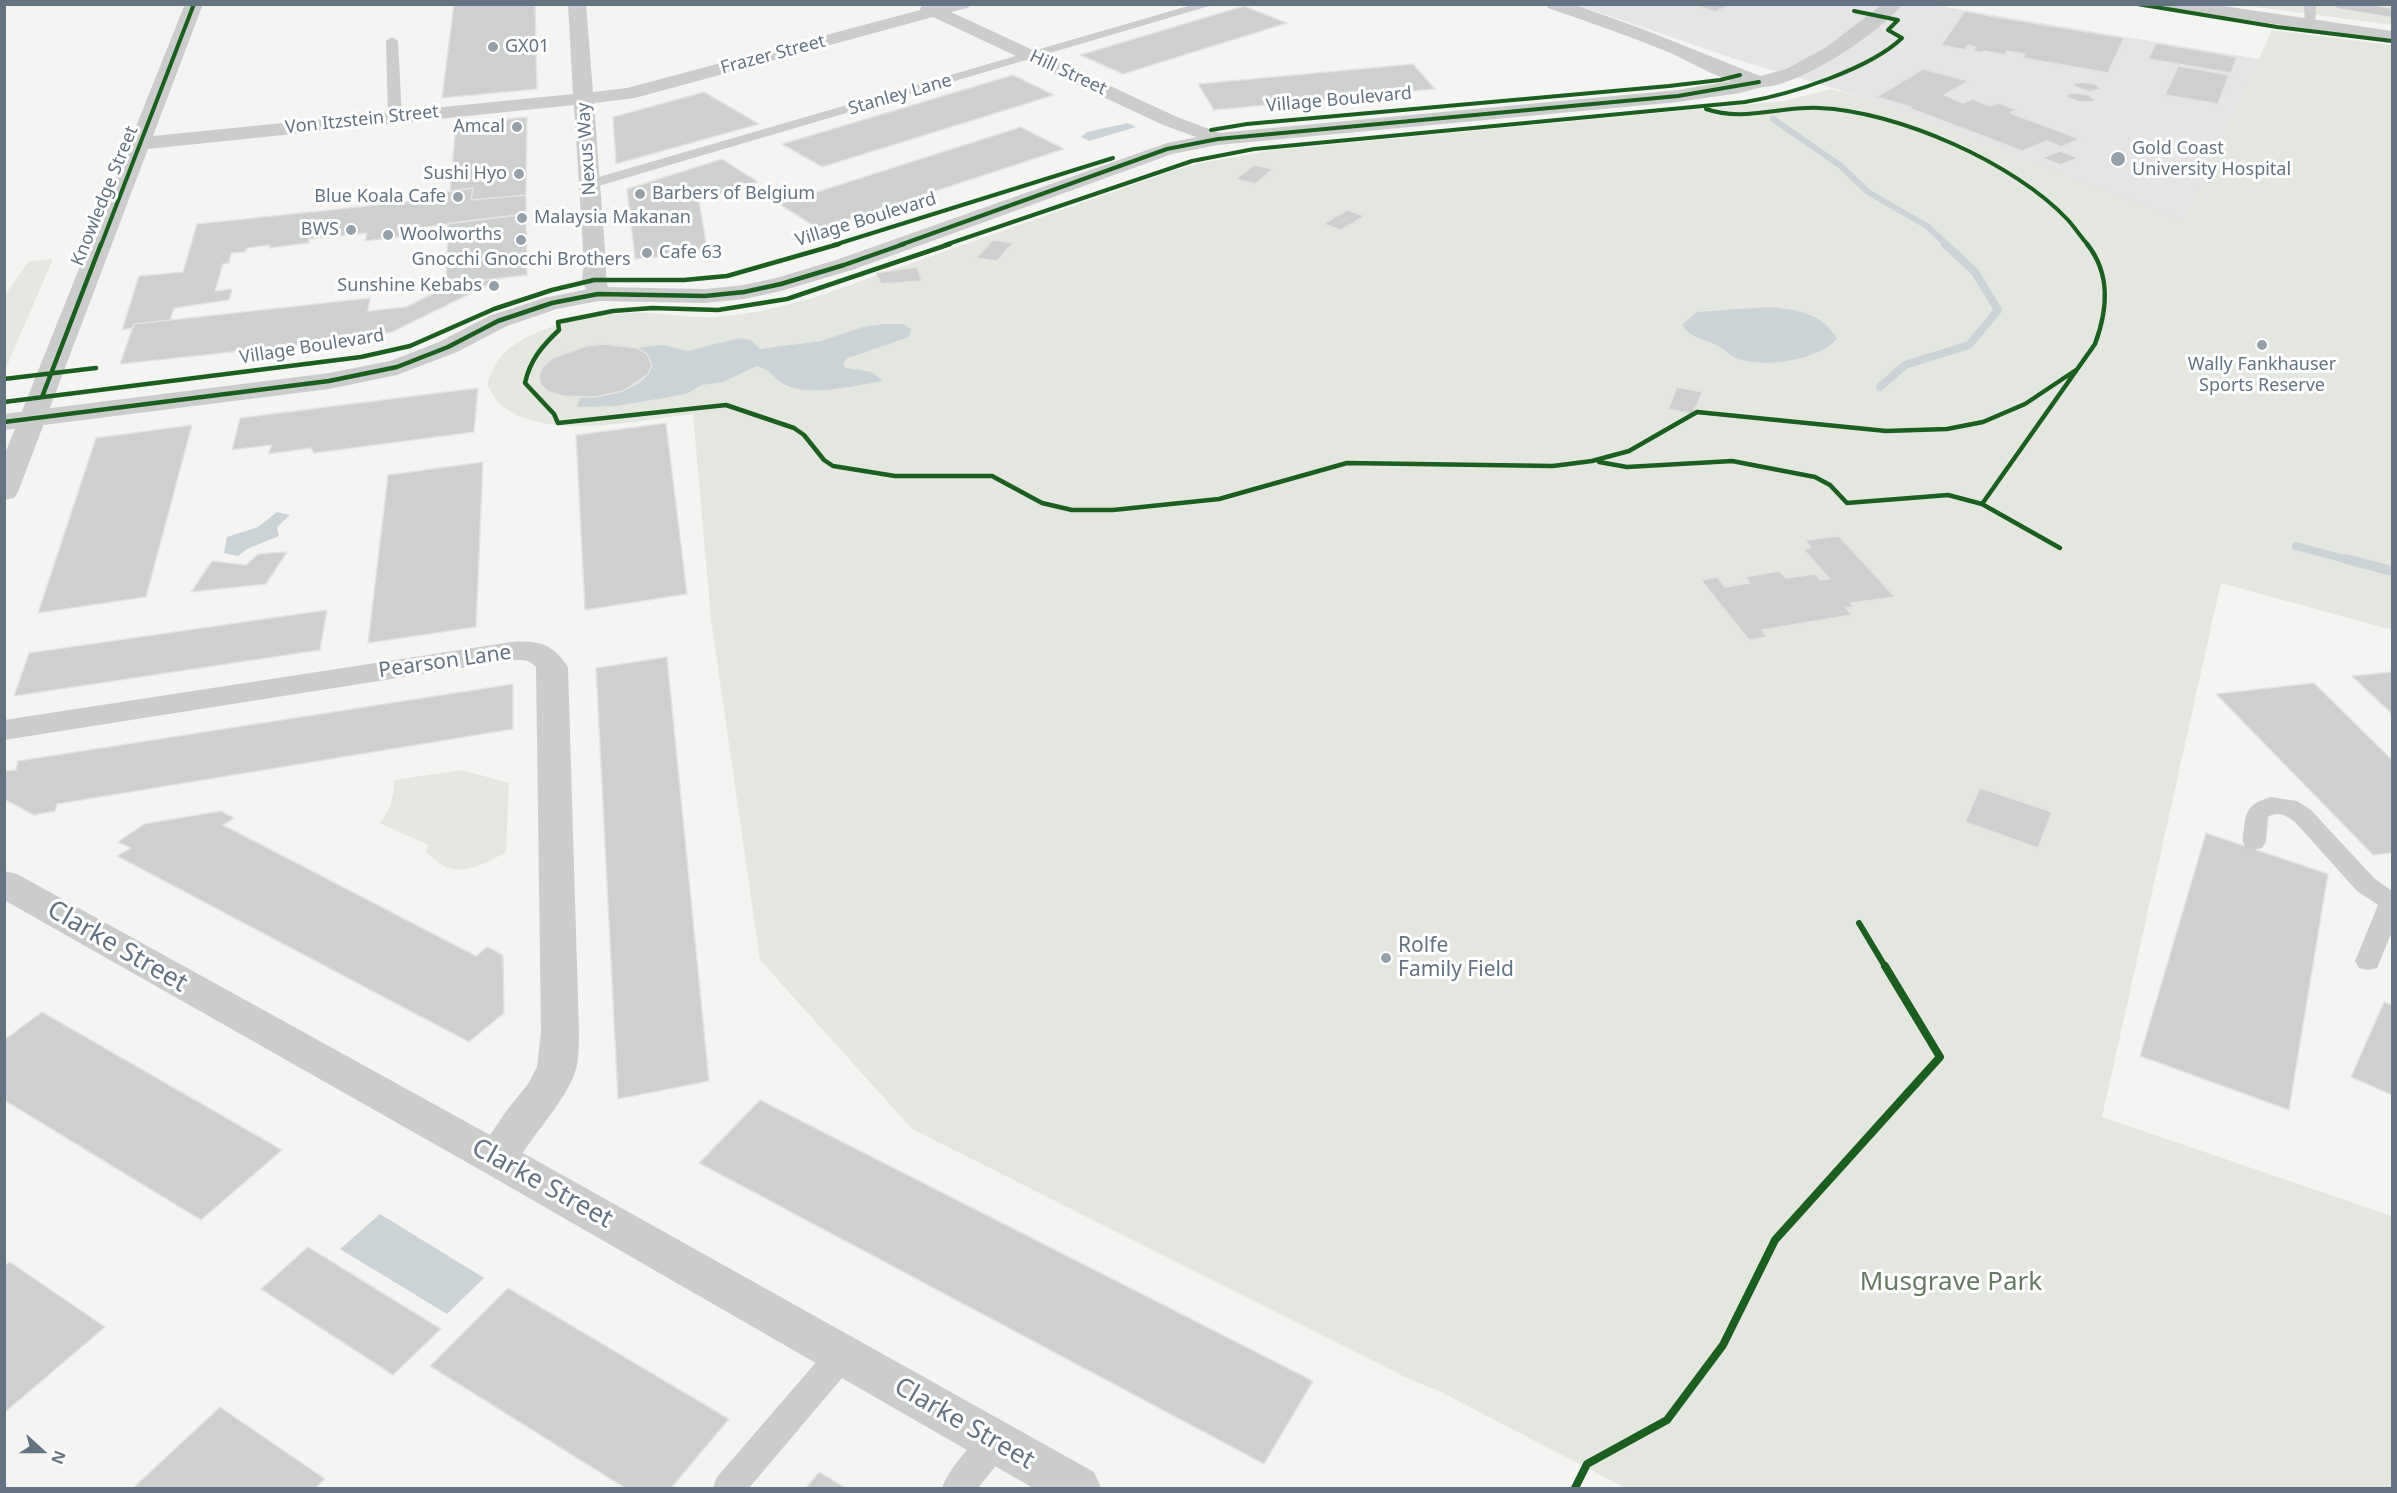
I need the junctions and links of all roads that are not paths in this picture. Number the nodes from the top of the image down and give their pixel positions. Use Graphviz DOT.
graph roads {
  1 [pos="194,4"];
  2 [pos="577,4"];
  3 [pos="962,4"];
  4 [pos="1210,4"];
  5 [pos="1863,4"];
  6 [pos="1894,4"];
  7 [pos="2170,4"];
  8 [pos="2310,4"];
  9 [pos="2337,4"];
  10 [pos="1545,6"];
  11 [pos="928,8"];
  12 [pos="2392,14"];
  13 [pos="1844,19"];
  14 [pos="2311,26"];
  15 [pos="2392,36"];
  16 [pos="392,41"];
  17 [pos="1809,44"];
  18 [pos="1032,57"];
  19 [pos="1740,81"];
  20 [pos="583,99"];
  21 [pos="395,117"];
  22 [pos="1207,135"];
  23 [pos="142,143"];
  24 [pos="590,184"];
  25 [pos="596,287"];
  26 [pos="4,402"];
  27 [pos="37,408"];
  28 [pos="4,422"];
  29 [pos="4,492"];
  30 [pos="4,730"];
  31 [pos="2254,842"];
  32 [pos="4,883"];
  33 [pos="2392,902"];
  34 [pos="2368,961"];
  35 [pos="497,1159"];
  36 [pos="842,1355"];
  37 [pos="995,1442"];
  38 [pos="729,1488"];
  39 [pos="958,1488"];
  40 [pos="1077,1488"];
  1 -- 23 [label="street, Knowledge Street"];
  2 -- 20 [label="street, Nexus Way"];
  3 -- 11 [label="street, Frazer Street"];
  4 -- 18 [label="lane, Stanley Lane"];
  5 -- 13 [label="street"];
  6 -- 19 [label="street, Village Boulevard"];
  7 -- 14 [label="street"];
  8 -- 14 [label="lane"];
  9 -- 12 [label="lane"];
  10 -- 19 [label="street"];
  11 -- 18 [label="street, Hill Street"];
  11 -- 20 [label="street, Frazer Street"];
  14 -- 15 [label="street"];
  16 -- 21 [label="lane"];
  17 -- 19 [label="street, Village Boulevard"];
  18 -- 22 [label="street, Hill Street"];
  18 -- 24 [label="lane, Stanley Lane"];
  19 -- 22 [label="street, Village Boulevard"];
  20 -- 21 [label="street, Von Itzstein Street"];
  20 -- 24 [label="street, Nexus Way"];
  21 -- 23 [label="street, Von Itzstein Street"];
  22 -- 25 [label="street, Village Boulevard"];
  23 -- 27 [label="street, Knowledge Street"];
  24 -- 25 [label="street, Nexus Way"];
  25 -- 27 [label="street, Village Boulevard"];
  26 -- 27 [label="street, Village Boulevard"];
  27 -- 28 [label="street, Village Boulevard"];
  27 -- 29 [label="street"];
  30 -- 35 [label="street, Pearson Lane"];
  31 -- 33 [label="lane"];
  32 -- 35 [label="street, Clarke Street"];
  33 -- 34 [label="lane"];
  35 -- 36 [label="street, Clarke Street"];
  36 -- 37 [label="street, Clarke Street"];
  36 -- 38 [label="lane"];
  37 -- 39 [label="lane"];
  37 -- 40 [label="street, Clarke Street"];
}
